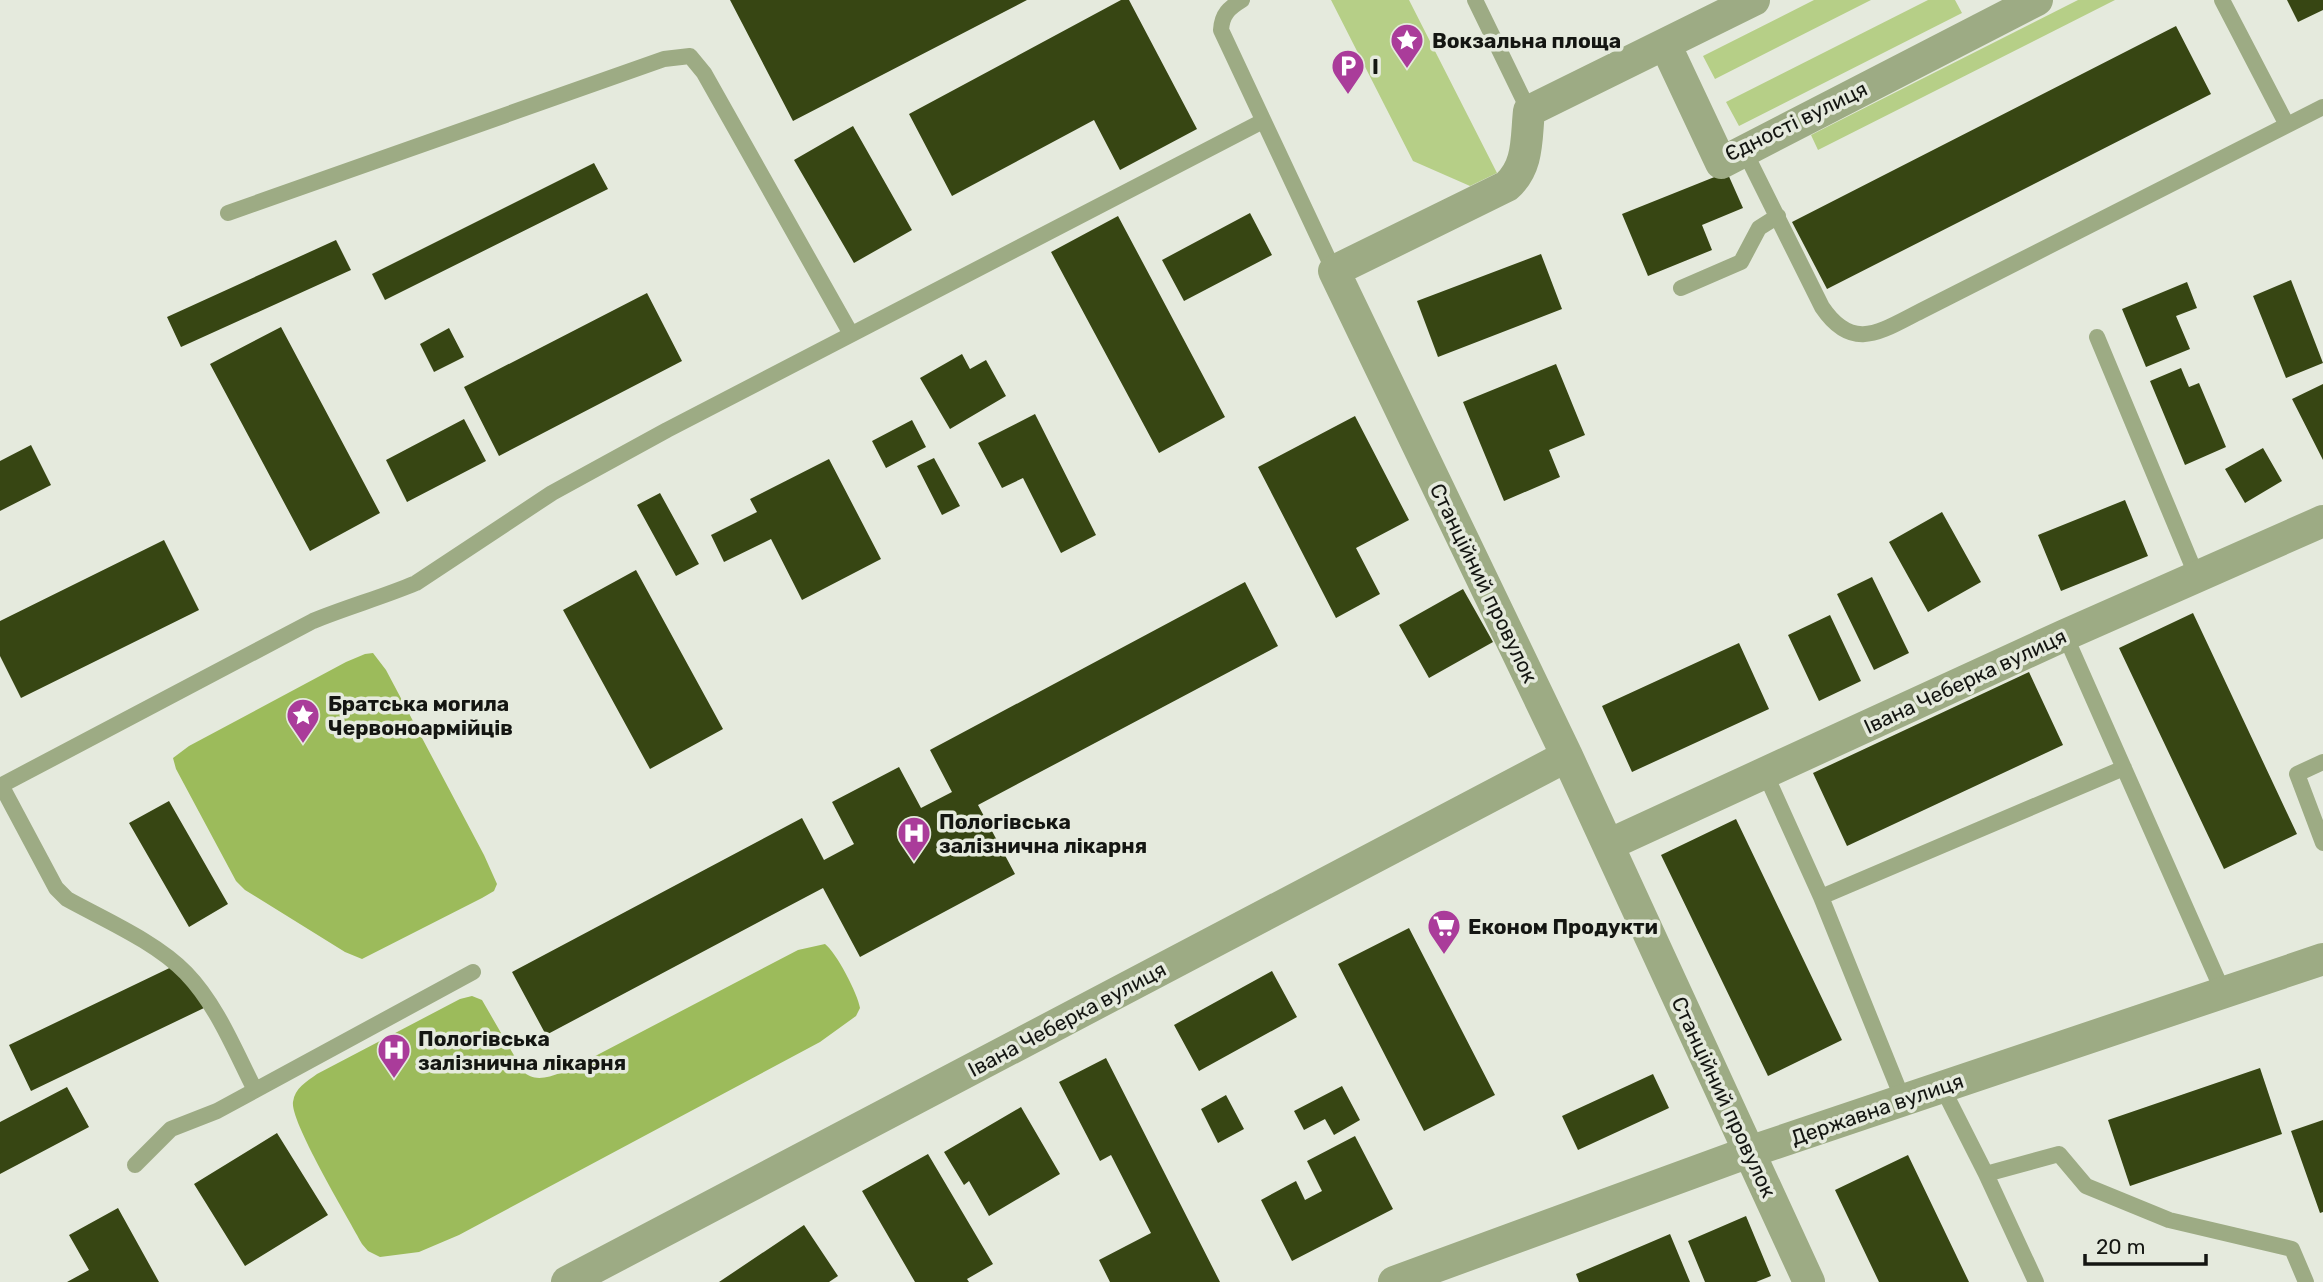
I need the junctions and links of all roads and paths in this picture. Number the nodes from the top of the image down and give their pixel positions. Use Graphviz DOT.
graph roads {
  1 [pos="1242,0"];
  2 [pos="1475,0"];
  3 [pos="1754,0"];
  4 [pos="2037,0"];
  5 [pos="2222,0"];
  6 [pos="1665,44"];
  7 [pos="2323,107"];
  8 [pos="1529,111"];
  9 [pos="1263,121"];
  10 [pos="2287,125"];
  11 [pos="1744,150"];
  12 [pos="228,213"];
  13 [pos="1777,216"];
  14 [pos="1334,271"];
  15 [pos="1681,288"];
  16 [pos="850,334"];
  17 [pos="2097,337"];
  18 [pos="2323,522"];
  19 [pos="2197,577"];
  20 [pos="2065,635"];
  21 [pos="1567,755"];
  22 [pos="2323,762"];
  23 [pos="2124,768"];
  24 [pos="1765,773"];
  25 [pos="1,786"];
  26 [pos="2323,843"];
  27 [pos="1608,845"];
  28 [pos="1821,897"];
  29 [pos="2323,959"];
  30 [pos="473,972"];
  31 [pos="2224,992"];
  32 [pos="1941,1087"];
  33 [pos="255,1090"];
  34 [pos="1903,1100"];
  35 [pos="1749,1152"];
  36 [pos="135,1165"];
  37 [pos="1986,1174"];
  38 [pos="567,1282"];
  39 [pos="1394,1282"];
  40 [pos="1809,1282"];
  41 [pos="2036,1282"];
  42 [pos="2306,1282"];
  1 -- 9 [label="lane"];
  2 -- 8 [label="lane"];
  3 -- 6 [label="street"];
  4 -- 11 [label="street, Єдності вулиця"];
  5 -- 10 [label="lane"];
  6 -- 8 [label="street"];
  6 -- 11 [label="street, Єдності вулиця"];
  7 -- 10 [label="lane"];
  8 -- 14 [label="street"];
  9 -- 14 [label="lane"];
  9 -- 16 [label="lane"];
  10 -- 13 [label="lane"];
  11 -- 13 [label="lane"];
  12 -- 16 [label="lane"];
  13 -- 15 [label="lane"];
  14 -- 21 [label="street, Станційний провулок"];
  16 -- 25 [label="lane"];
  17 -- 19 [label="lane"];
  18 -- 19 [label="street, Івана Чеберка вулиця"];
  19 -- 20 [label="street, Івана Чеберка вулиця"];
  20 -- 23 [label="lane"];
  20 -- 24 [label="street, Івана Чеберка вулиця"];
  21 -- 27 [label="street, Станційний провулок"];
  21 -- 38 [label="street, Івана Чеберка вулиця"];
  22 -- 26 [label="lane"];
  23 -- 28 [label="lane"];
  23 -- 31 [label="lane"];
  24 -- 27 [label="street, Івана Чеберка вулиця"];
  24 -- 28 [label="lane"];
  25 -- 33 [label="lane"];
  27 -- 35 [label="street, Станційний провулок"];
  28 -- 34 [label="lane"];
  29 -- 31 [label="street, Державна вулиця"];
  30 -- 33 [label="lane"];
  31 -- 32 [label="street, Державна вулиця"];
  32 -- 34 [label="street, Державна вулиця"];
  32 -- 37 [label="lane"];
  33 -- 36 [label="lane"];
  34 -- 35 [label="street, Державна вулиця"];
  35 -- 39 [label="street, Державна вулиця"];
  35 -- 40 [label="street, Станційний провулок"];
  37 -- 41 [label="lane"];
  37 -- 42 [label="lane"];
}
